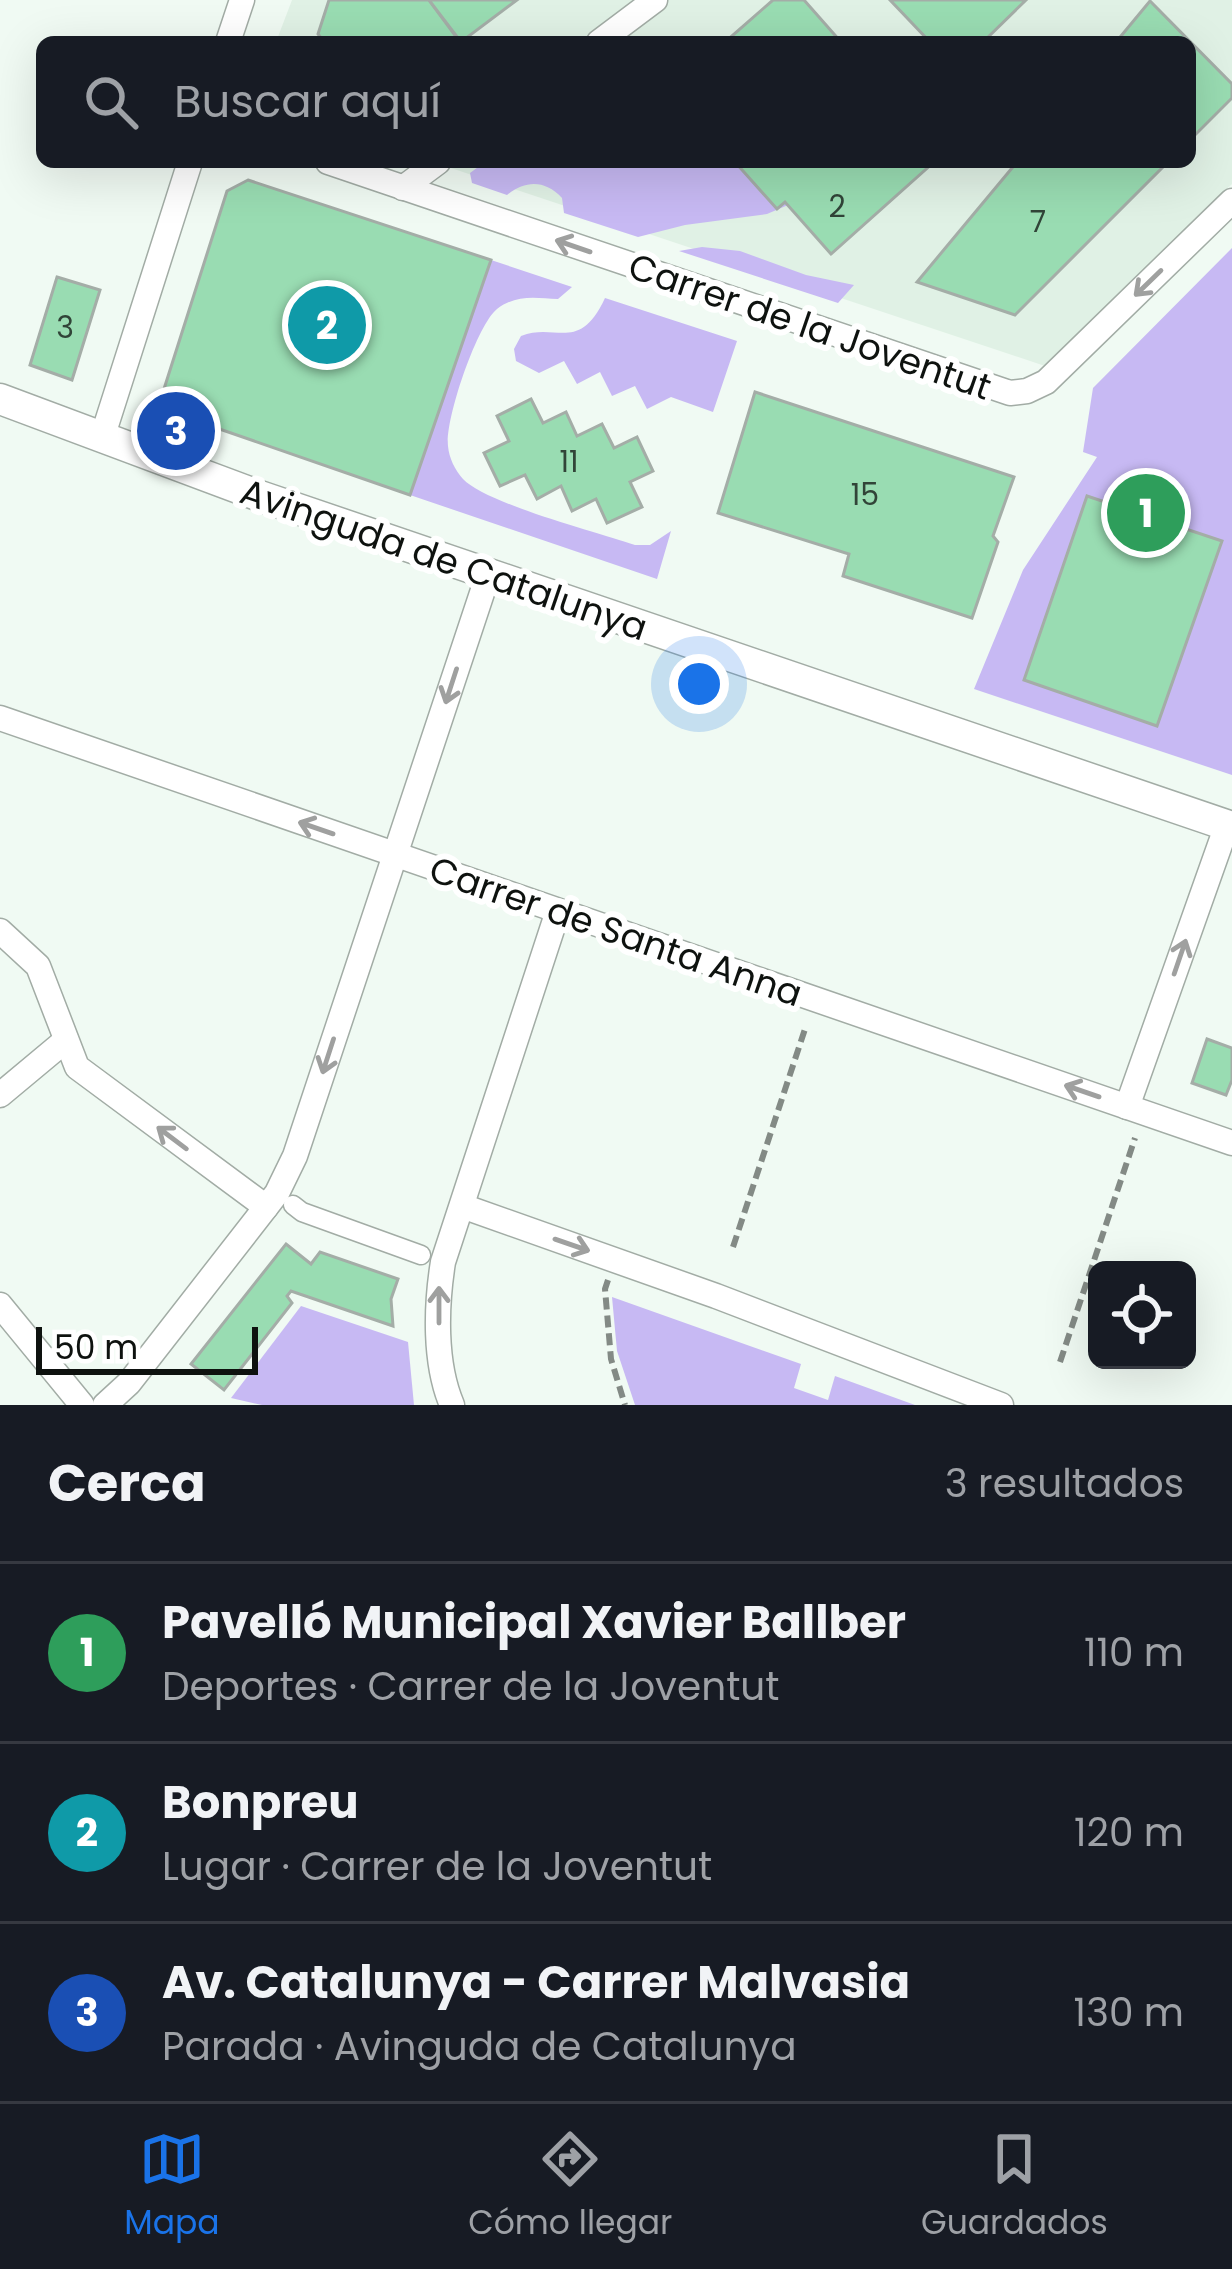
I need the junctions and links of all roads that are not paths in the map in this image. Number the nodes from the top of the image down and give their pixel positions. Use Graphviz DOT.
graph roads {
  1 [pos="242,0"];
  2 [pos="655,0"];
  3 [pos="230,36"];
  4 [pos="607,36"];
  5 [pos="188,168"];
  6 [pos="346,168"];
  7 [pos="430,168"];
  8 [pos="404,188"];
  9 [pos="1232,201"];
  10 [pos="0,399"];
  11 [pos="102,438"];
  12 [pos="488,574"];
  13 [pos="0,718"];
  14 [pos="1229,826"];
  15 [pos="394,855"];
  16 [pos="1223,867"];
  17 [pos="558,911"];
  18 [pos="0,931"];
  19 [pos="67,1040"];
  20 [pos="0,1095"];
  21 [pos="1127,1107"];
  22 [pos="1232,1143"];
  23 [pos="293,1205"];
  24 [pos="266,1207"];
  25 [pos="461,1207"];
  26 [pos="421,1255"];
  27 [pos="0,1305"];
  28 [pos="448,1402"];
  29 [pos="82,1405"];
  30 [pos="105,1405"];
  31 [pos="1001,1405"];
  1 -- 3 [label="street"];
  2 -- 4 [label="street"];
  5 -- 11 [label="street"];
  6 -- 8 [label="street, Carrer de la Joventut"];
  7 -- 8 [label="street"];
  9 -- 8 [label="street, Carrer de la Joventut, one-way"];
  10 -- 11 [label="street, Avinguda de Catalunya"];
  11 -- 12 [label="street, Avinguda de Catalunya"];
  12 -- 14 [label="street, Avinguda de Catalunya"];
  12 -- 15 [label="street, one-way"];
  15 -- 13 [label="street, Carrer de Santa Anna, one-way"];
  14 -- 16 [label="street"];
  15 -- 17 [label="street, Carrer de Santa Anna"];
  15 -- 24 [label="street, one-way"];
  21 -- 16 [label="street, one-way"];
  21 -- 17 [label="street, Carrer de Santa Anna, one-way"];
  17 -- 25 [label="street"];
  18 -- 19 [label="street"];
  19 -- 20 [label="street"];
  24 -- 19 [label="street, one-way"];
  21 -- 22 [label="street, Carrer de Santa Anna"];
  23 -- 26 [label="street"];
  24 -- 30 [label="street"];
  28 -- 25 [label="street, one-way"];
  25 -- 31 [label="street, one-way"];
  27 -- 29 [label="street"];
}
